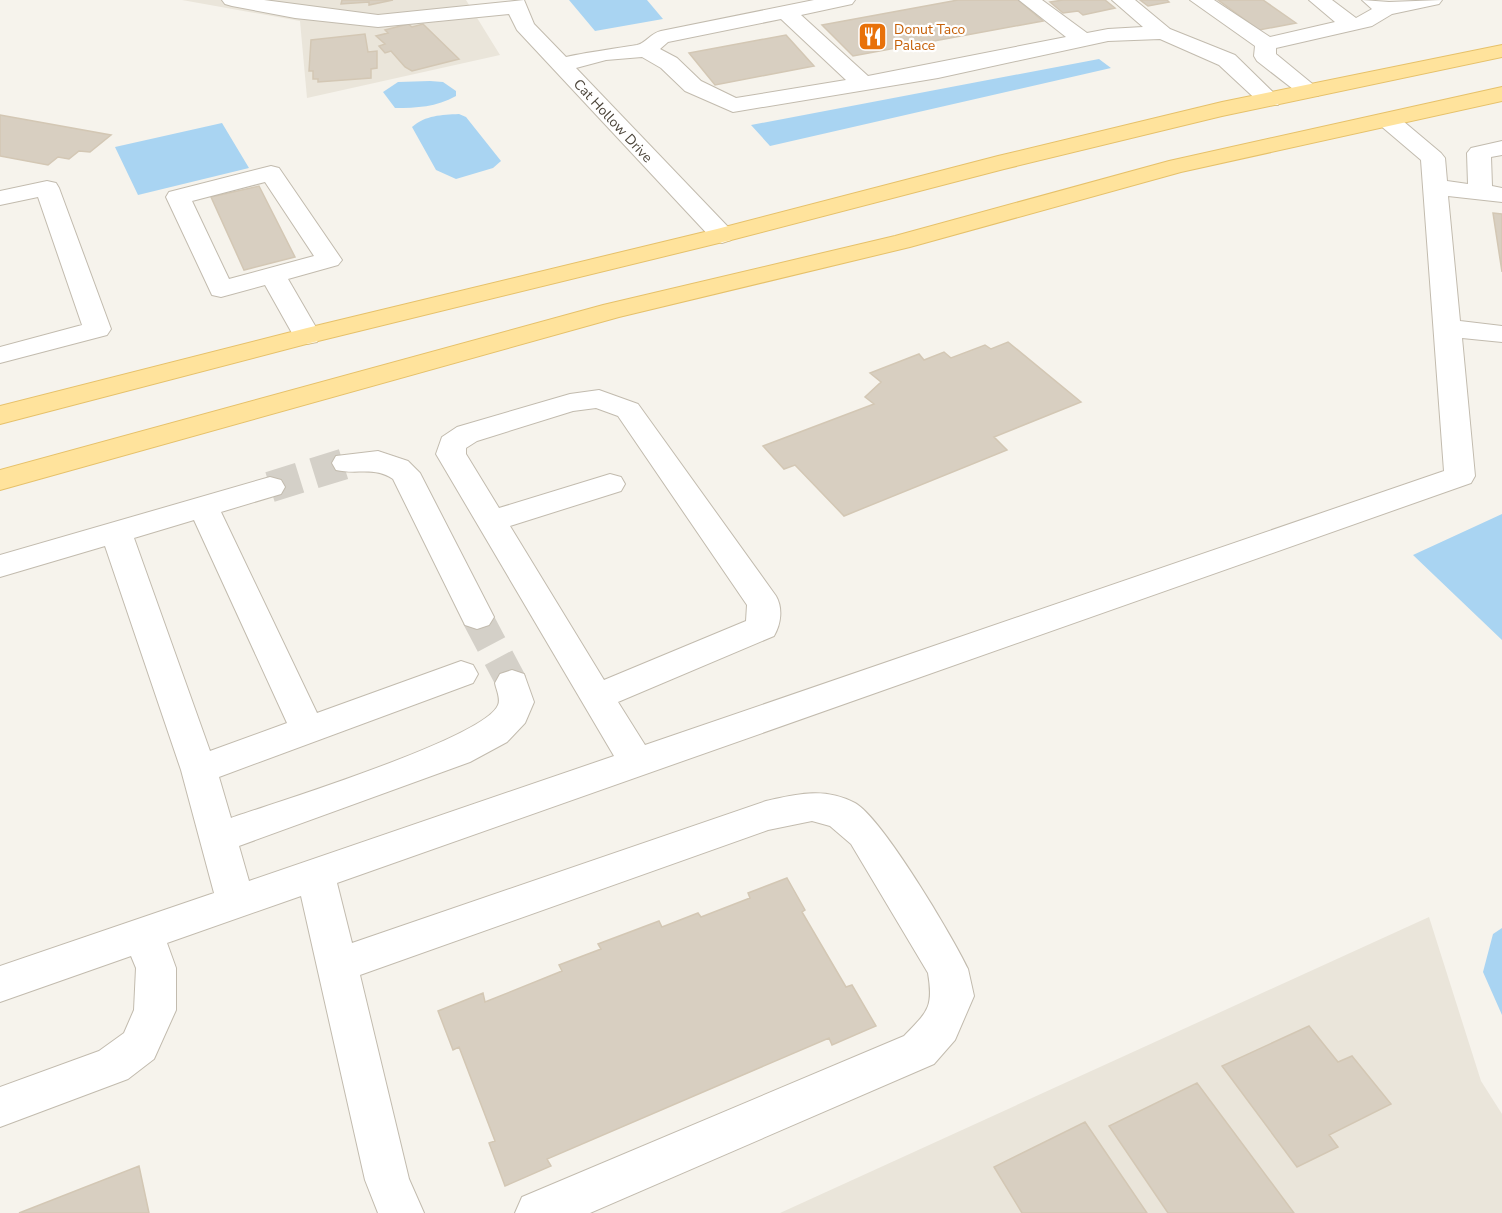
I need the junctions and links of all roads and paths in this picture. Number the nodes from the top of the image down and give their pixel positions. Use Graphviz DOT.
graph roads {
  1 [pos="232,0"];
  2 [pos="845,0"];
  3 [pos="1029,0"];
  4 [pos="1122,0"];
  5 [pos="1200,0"];
  6 [pos="1319,0"];
  7 [pos="1432,0"];
  8 [pos="515,3"];
  9 [pos="1379,4"];
  10 [pos="313,7"];
  11 [pos="786,12"];
  12 [pos="1352,25"];
  13 [pos="1163,33"];
  14 [pos="1083,40"];
  15 [pos="646,50"];
  16 [pos="1265,50"];
  17 [pos="1502,51"];
  18 [pos="1227,60"];
  19 [pos="561,66"];
  20 [pos="1421,69"];
  21 [pos="863,83"];
  22 [pos="1310,92"];
  23 [pos="1502,94"];
  24 [pos="1270,100"];
  25 [pos="1389,121"];
  26 [pos="1502,148"];
  27 [pos="1177,166"];
  28 [pos="1436,187"];
  29 [pos="1491,194"];
  30 [pos="0,198"];
  31 [pos="722,236"];
  32 [pos="273,275"];
  33 [pos="1448,328"];
  34 [pos="1502,334"];
  35 [pos="307,336"];
  36 [pos="0,355"];
  37 [pos="0,415"];
  38 [pos="347,464"];
  39 [pos="0,480"];
  40 [pos="610,484"];
  41 [pos="270,487"];
  42 [pos="203,506"];
  43 [pos="491,521"];
  44 [pos="116,532"];
  45 [pos="0,566"];
  46 [pos="477,617"];
  47 [pos="461,674"];
  48 [pos="512,683"];
  49 [pos="598,696"];
  50 [pos="308,730"];
  51 [pos="636,762"];
  52 [pos="199,770"];
  53 [pos="218,838"];
  54 [pos="316,874"];
  55 [pos="236,902"];
  56 [pos="144,934"];
  57 [pos="338,965"];
  58 [pos="0,984"];
  59 [pos="0,1107"];
  60 [pos="400,1213"];
  61 [pos="538,1213"];
  1 -- 10 [label="street"];
  2 -- 11 [label="street"];
  3 -- 14 [label="street"];
  4 -- 13 [label="street"];
  5 -- 16 [label="street"];
  6 -- 12 [label="street"];
  7 -- 9 [label="street"];
  8 -- 10 [label="street"];
  8 -- 19 [label="street, Cat Hollow Drive"];
  9 -- 12 [label="street"];
  11 -- 15 [label="street"];
  11 -- 21 [label="street"];
  12 -- 16 [label="street"];
  13 -- 14 [label="street"];
  13 -- 18 [label="street"];
  14 -- 21 [label="street"];
  15 -- 19 [label="street"];
  15 -- 21 [label="street"];
  16 -- 18 [label="street"];
  16 -- 22 [label="street"];
  17 -- 20 [label="main road"];
  18 -- 24 [label="street"];
  19 -- 31 [label="street, Cat Hollow Drive"];
  20 -- 22 [label="main road"];
  20 -- 25 [label="main road"];
  22 -- 24 [label="main road"];
  22 -- 27 [label="main road"];
  23 -- 25 [label="main road"];
  24 -- 31 [label="main road"];
  25 -- 27 [label="main road"];
  25 -- 28 [label="street"];
  26 -- 29 [label="street"];
  27 -- 39 [label="main road"];
  28 -- 29 [label="street"];
  28 -- 33 [label="street"];
  30 -- 36 [label="street"];
  31 -- 35 [label="main road"];
  32 -- 32 [label="street"];
  32 -- 35 [label="street"];
  33 -- 34 [label="street"];
  33 -- 51 [label="street"];
  35 -- 37 [label="main road"];
  38 -- 46 [label="street"];
  40 -- 43 [label="street"];
  41 -- 42 [label="street"];
  42 -- 44 [label="street"];
  42 -- 50 [label="street"];
  43 -- 49 [label="street"];
  43 -- 49 [label="street"];
  44 -- 45 [label="street"];
  44 -- 52 [label="street"];
  47 -- 50 [label="street"];
  48 -- 53 [label="street"];
  49 -- 51 [label="street"];
  50 -- 52 [label="street"];
  51 -- 54 [label="street"];
  52 -- 53 [label="street"];
  53 -- 55 [label="street"];
  54 -- 55 [label="street"];
  54 -- 57 [label="street"];
  55 -- 56 [label="street"];
  56 -- 58 [label="street"];
  56 -- 59 [label="street"];
  57 -- 60 [label="street"];
  57 -- 61 [label="street"];
}
